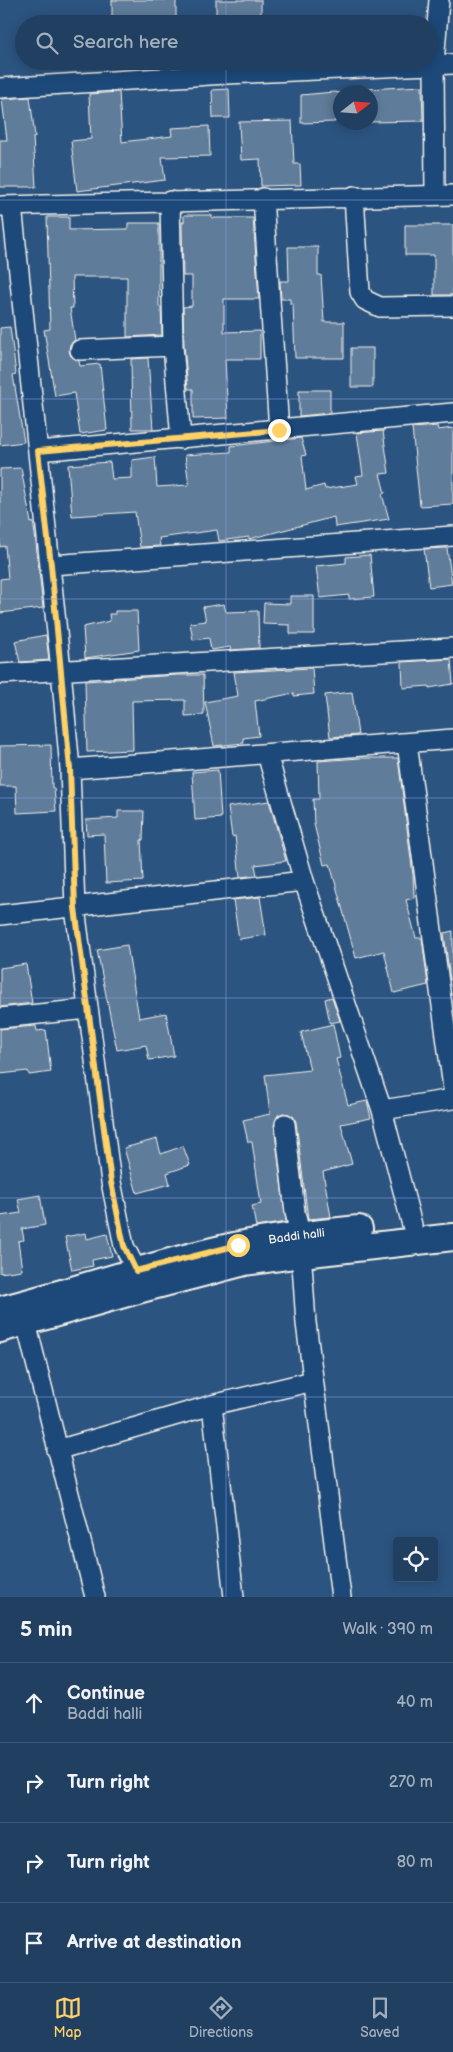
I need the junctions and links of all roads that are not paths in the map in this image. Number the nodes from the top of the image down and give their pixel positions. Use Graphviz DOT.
graph roads {
  1 [pos="439,0"];
  2 [pos="438,15"];
  3 [pos="438,64"];
  4 [pos="453,64"];
  5 [pos="309,70"];
  6 [pos="434,70"];
  7 [pos="0,88"];
  8 [pos="444,194"];
  9 [pos="354,196"];
  10 [pos="262,198"];
  11 [pos="170,200"];
  12 [pos="6,206"];
  13 [pos="453,306"];
  14 [pos="173,346"];
  15 [pos="80,350"];
  16 [pos="453,413"];
  17 [pos="279,430"];
  18 [pos="181,439"];
  19 [pos="38,451"];
  20 [pos="453,536"];
  21 [pos="51,565"];
  22 [pos="453,648"];
  23 [pos="61,670"];
  24 [pos="0,674"];
  25 [pos="453,739"];
  26 [pos="407,743"];
  27 [pos="267,754"];
  28 [pos="70,769"];
  29 [pos="304,881"];
  30 [pos="75,908"];
  31 [pos="0,915"];
  32 [pos="88,1009"];
  33 [pos="0,1018"];
  34 [pos="453,1088"];
  35 [pos="453,1099"];
  36 [pos="382,1110"];
  37 [pos="285,1124"];
  38 [pos="453,1220"];
  39 [pos="412,1225"];
  40 [pos="453,1237"];
  41 [pos="301,1244"];
  42 [pos="140,1279"];
  43 [pos="0,1310"];
  44 [pos="26,1323"];
  45 [pos="0,1330"];
  46 [pos="313,1381"];
  47 [pos="212,1406"];
  48 [pos="57,1450"];
  49 [pos="95,1597"];
  50 [pos="234,1597"];
  51 [pos="341,1597"];
  1 -- 2 [label="street"];
  3 -- 4 [label="street"];
  5 -- 7 [label="street"];
  6 -- 8 [label="street"];
  8 -- 9 [label="street"];
  9 -- 10 [label="street"];
  9 -- 13 [label="street"];
  10 -- 11 [label="street"];
  10 -- 17 [label="street"];
  11 -- 12 [label="street"];
  11 -- 14 [label="street"];
  12 -- 19 [label="street"];
  14 -- 15 [label="street"];
  14 -- 18 [label="street"];
  16 -- 17 [label="street"];
  17 -- 18 [label="street"];
  18 -- 19 [label="street"];
  19 -- 21 [label="street"];
  20 -- 21 [label="street"];
  21 -- 23 [label="street"];
  22 -- 23 [label="street"];
  23 -- 24 [label="street"];
  23 -- 28 [label="street"];
  25 -- 26 [label="street"];
  26 -- 27 [label="street"];
  26 -- 34 [label="street"];
  27 -- 28 [label="street"];
  27 -- 29 [label="street"];
  28 -- 30 [label="street"];
  29 -- 30 [label="street"];
  29 -- 36 [label="street"];
  30 -- 31 [label="street"];
  30 -- 32 [label="street"];
  32 -- 33 [label="street"];
  32 -- 42 [label="street"];
  35 -- 36 [label="street"];
  36 -- 39 [label="street"];
  37 -- 41 [label="street"];
  38 -- 39 [label="street, Baddi halli"];
  39 -- 41 [label="street, Baddi halli"];
  40 -- 41 [label="street"];
  41 -- 42 [label="street, Baddi halli"];
  41 -- 46 [label="street"];
  42 -- 43 [label="street, Baddi halli"];
  42 -- 44 [label="street"];
  44 -- 45 [label="street"];
  44 -- 48 [label="street"];
  46 -- 47 [label="street"];
  46 -- 51 [label="street"];
  47 -- 48 [label="street"];
  47 -- 50 [label="street"];
  48 -- 49 [label="street"];
}
